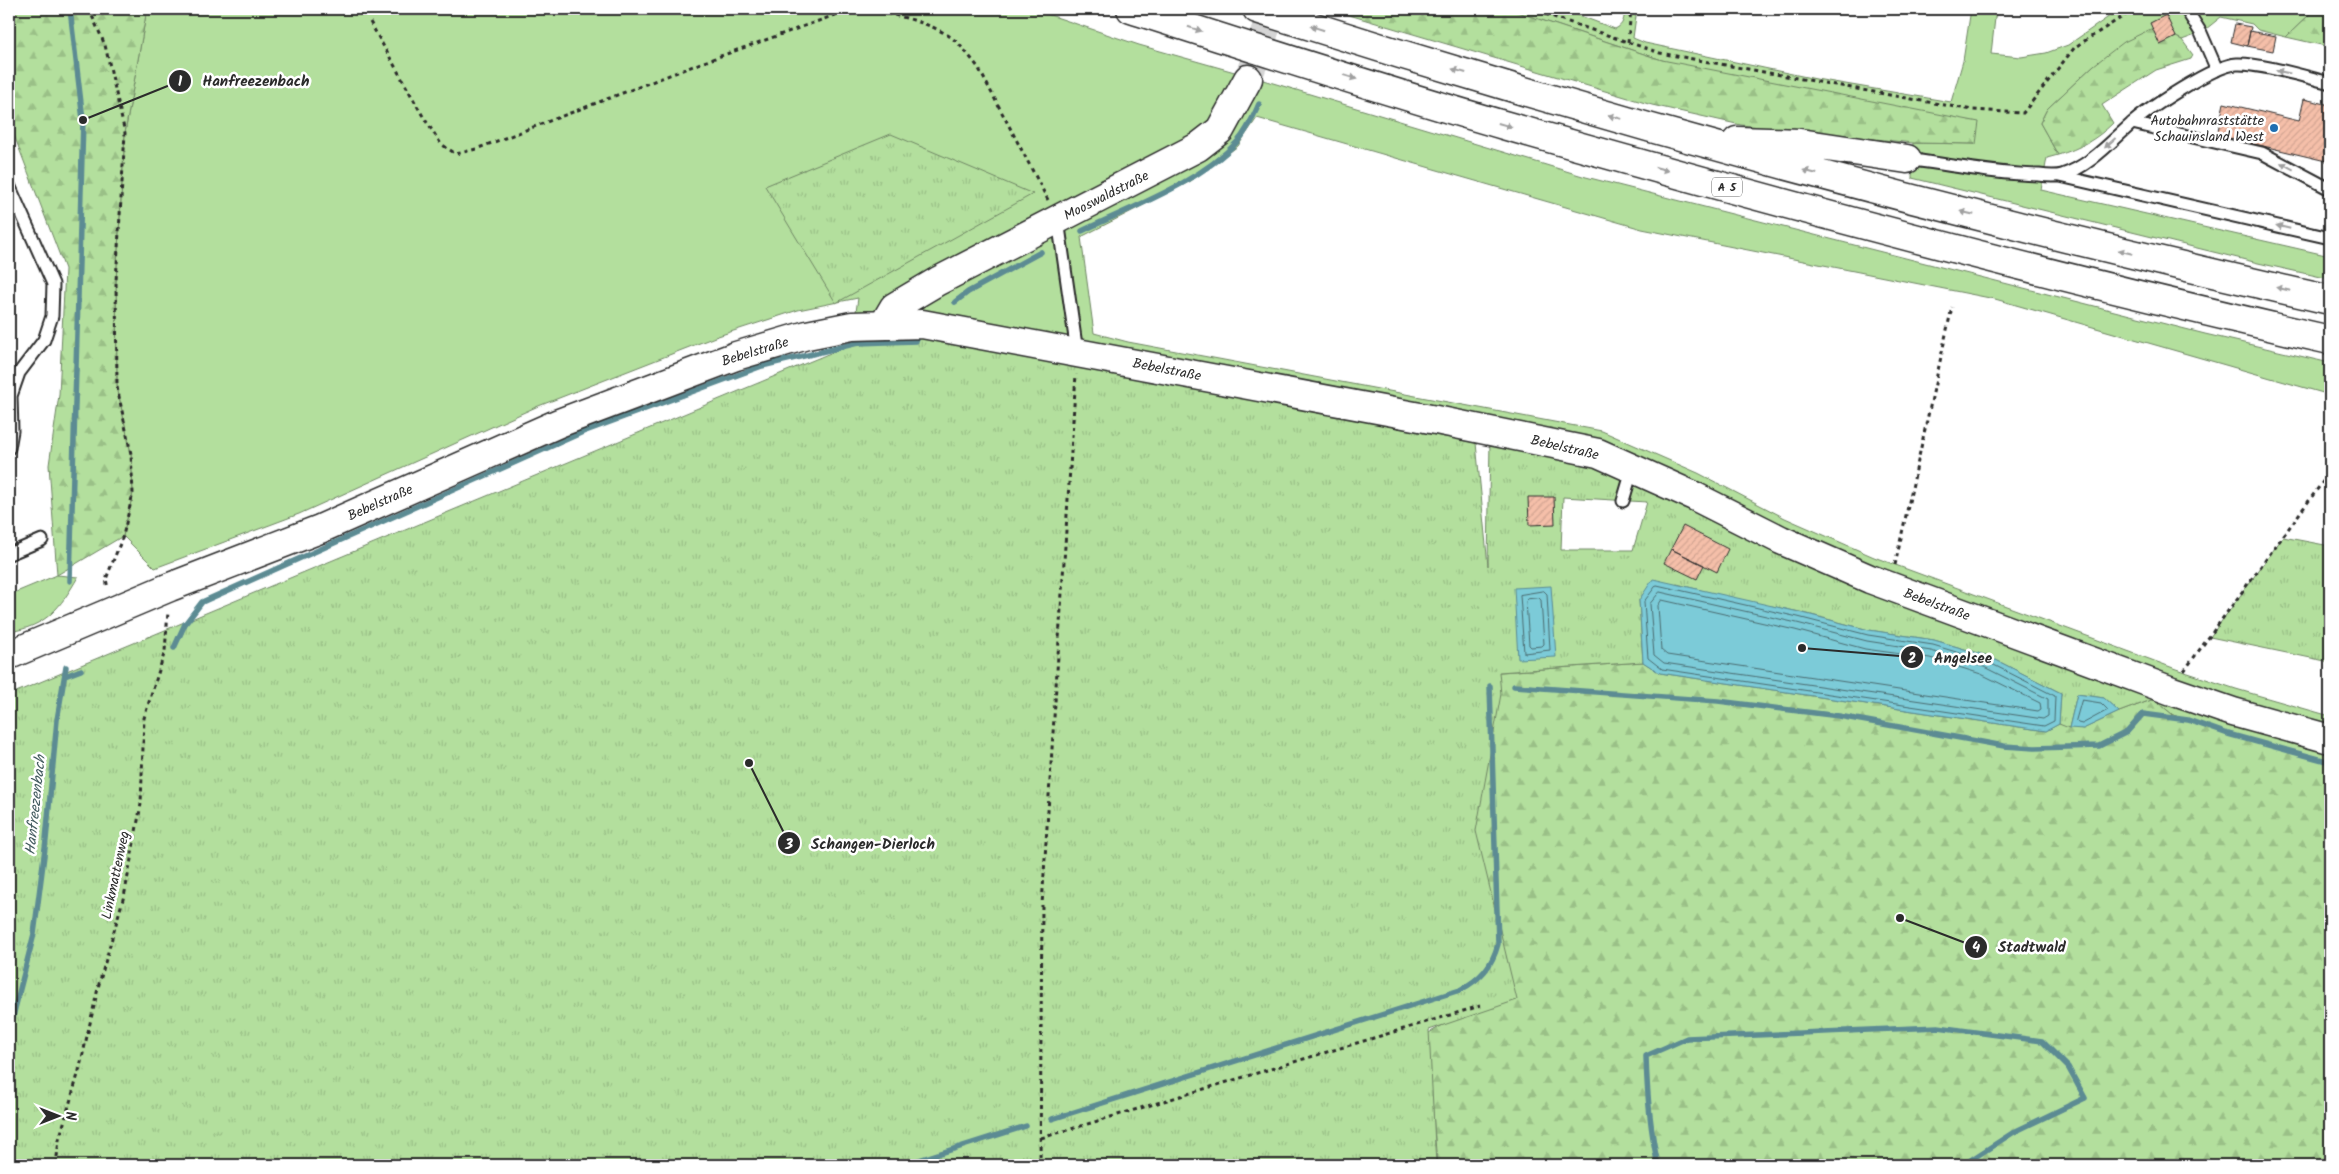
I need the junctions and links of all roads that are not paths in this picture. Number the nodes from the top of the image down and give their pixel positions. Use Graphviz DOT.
graph roads {
  1 [pos="1132,9"];
  2 [pos="1256,9"];
  3 [pos="2186,9"];
  4 [pos="2217,70"];
  5 [pos="1248,79"];
  6 [pos="2330,83"];
  7 [pos="2132,123"];
  8 [pos="1696,141"];
  9 [pos="1907,158"];
  10 [pos="2060,176"];
  11 [pos="9,185"];
  12 [pos="2330,189"];
  13 [pos="1058,220"];
  14 [pos="2330,238"];
  15 [pos="938,281"];
  16 [pos="2330,300"];
  17 [pos="884,324"];
  18 [pos="922,324"];
  19 [pos="2330,340"];
  20 [pos="1077,352"];
  21 [pos="9,448"];
  22 [pos="1633,467"];
  23 [pos="1623,501"];
  24 [pos="42,540"];
  25 [pos="9,554"];
  26 [pos="9,655"];
  27 [pos="2330,739"];
  1 -- 19 [label="main road, A 5, one-way"];
  8 -- 2 [label="main road, one-way"];
  3 -- 4 [label="lane"];
  6 -- 4 [label="lane, one-way"];
  4 -- 7 [label="lane"];
  5 -- 13 [label="main road, Mooswaldstraße"];
  7 -- 10 [label="lane, one-way"];
  12 -- 7 [label="lane, one-way"];
  8 -- 9 [label="main road"];
  16 -- 8 [label="main road, one-way"];
  9 -- 10 [label="lane"];
  14 -- 10 [label="lane, one-way"];
  11 -- 21 [label="lane"];
  13 -- 15 [label="main road, Mooswaldstraße"];
  13 -- 20 [label="lane"];
  15 -- 17 [label="main road, Mooswaldstraße"];
  15 -- 18 [label="main road"];
  17 -- 18 [label="main road, Bebelstraße"];
  17 -- 26 [label="main road, Bebelstraße"];
  18 -- 20 [label="main road, Bebelstraße"];
  20 -- 22 [label="main road, Bebelstraße"];
  22 -- 23 [label="lane"];
  22 -- 27 [label="main road, Bebelstraße"];
  24 -- 25 [label="lane"];
}
